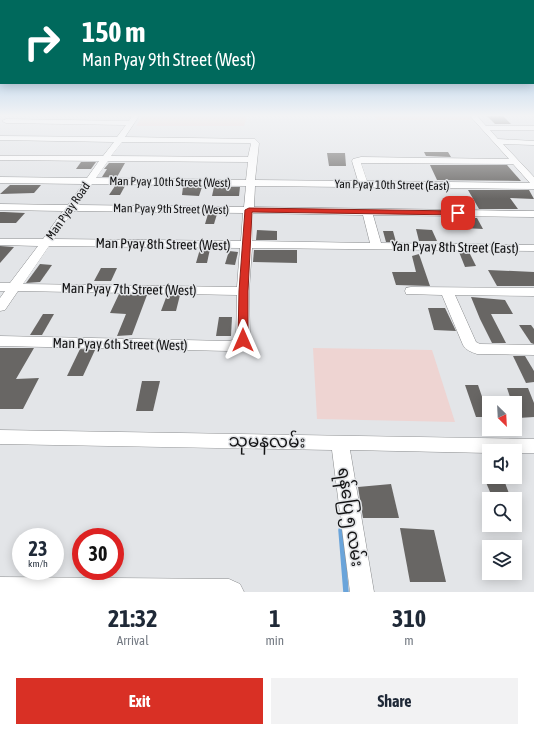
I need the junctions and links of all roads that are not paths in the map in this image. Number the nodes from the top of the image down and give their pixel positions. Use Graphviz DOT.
graph roads {
  1 [pos="117,144"];
  2 [pos="255,144"];
  3 [pos="499,144"];
  4 [pos="0,158"];
  5 [pos="106,159"];
  6 [pos="252,160"];
  7 [pos="516,162"];
  8 [pos="0,180"];
  9 [pos="90,181"];
  10 [pos="534,182"];
  11 [pos="251,183"];
  12 [pos="363,184"];
  13 [pos="534,186"];
  14 [pos="0,207"];
  15 [pos="70,208"];
  16 [pos="249,210"];
  17 [pos="366,212"];
  18 [pos="534,214"];
  19 [pos="0,242"];
  20 [pos="46,243"];
  21 [pos="246,245"];
  22 [pos="376,246"];
  23 [pos="534,248"];
  24 [pos="0,287"];
  25 [pos="14,287"];
  26 [pos="243,291"];
  27 [pos="410,291"];
  28 [pos="447,291"];
  29 [pos="534,292"];
  30 [pos="0,307"];
  31 [pos="0,341"];
  32 [pos="534,350"];
  33 [pos="0,437"];
  34 [pos="340,442"];
  35 [pos="534,446"];
  36 [pos="0,588"];
  37 [pos="232,592"];
  38 [pos="362,592"];
  1 -- 5 [label="street, Man Pyay Road"];
  2 -- 6 [label="street"];
  3 -- 7 [label="street"];
  4 -- 5 [label="street"];
  5 -- 6 [label="street"];
  5 -- 9 [label="street, Man Pyay Road"];
  6 -- 11 [label="street"];
  7 -- 10 [label="street"];
  7 -- 12 [label="street"];
  8 -- 9 [label="street, Man Pyay 10th Street (West)"];
  9 -- 11 [label="street, Man Pyay 10th Street (West)"];
  9 -- 15 [label="street, Man Pyay Road"];
  11 -- 12 [label="street, Yan Pyay 10th Street (East)"];
  11 -- 16 [label="street"];
  12 -- 13 [label="street, Yan Pyay 10th Street (East)"];
  14 -- 15 [label="street, Man Pyay 9th Street (West)"];
  15 -- 16 [label="street, Man Pyay 9th Street (West)"];
  15 -- 20 [label="street, Man Pyay Road"];
  16 -- 17 [label="street, Man Pyay 9th Street (West)"];
  16 -- 21 [label="street"];
  17 -- 18 [label="street, Man Pyay 9th Street (West)"];
  17 -- 22 [label="street"];
  19 -- 20 [label="street, Man Pyay 8th Street (West)"];
  20 -- 21 [label="street, Man Pyay 8th Street (West)"];
  20 -- 25 [label="street, Man Pyay Road"];
  21 -- 22 [label="street, Man Pyay 8th Street (West)"];
  21 -- 26 [label="street"];
  22 -- 23 [label="street, Yan Pyay 8th Street (East)"];
  24 -- 25 [label="street, Man Pyay 7th Street (West)"];
  25 -- 26 [label="street, Man Pyay 7th Street (West)"];
  25 -- 30 [label="street, Man Pyay Road"];
  26 -- 31 [label="street, Man Pyay 6th Street (West)"];
  27 -- 28 [label="street"];
  28 -- 29 [label="street"];
  28 -- 32 [label="street"];
  33 -- 34 [label="street, သုမနလမ်း"];
  34 -- 35 [label="street, သုမနလမ်း"];
  34 -- 38 [label="street, ရန်ပြေ ၅ လမ်း"];
  36 -- 37 [label="street"];
}
